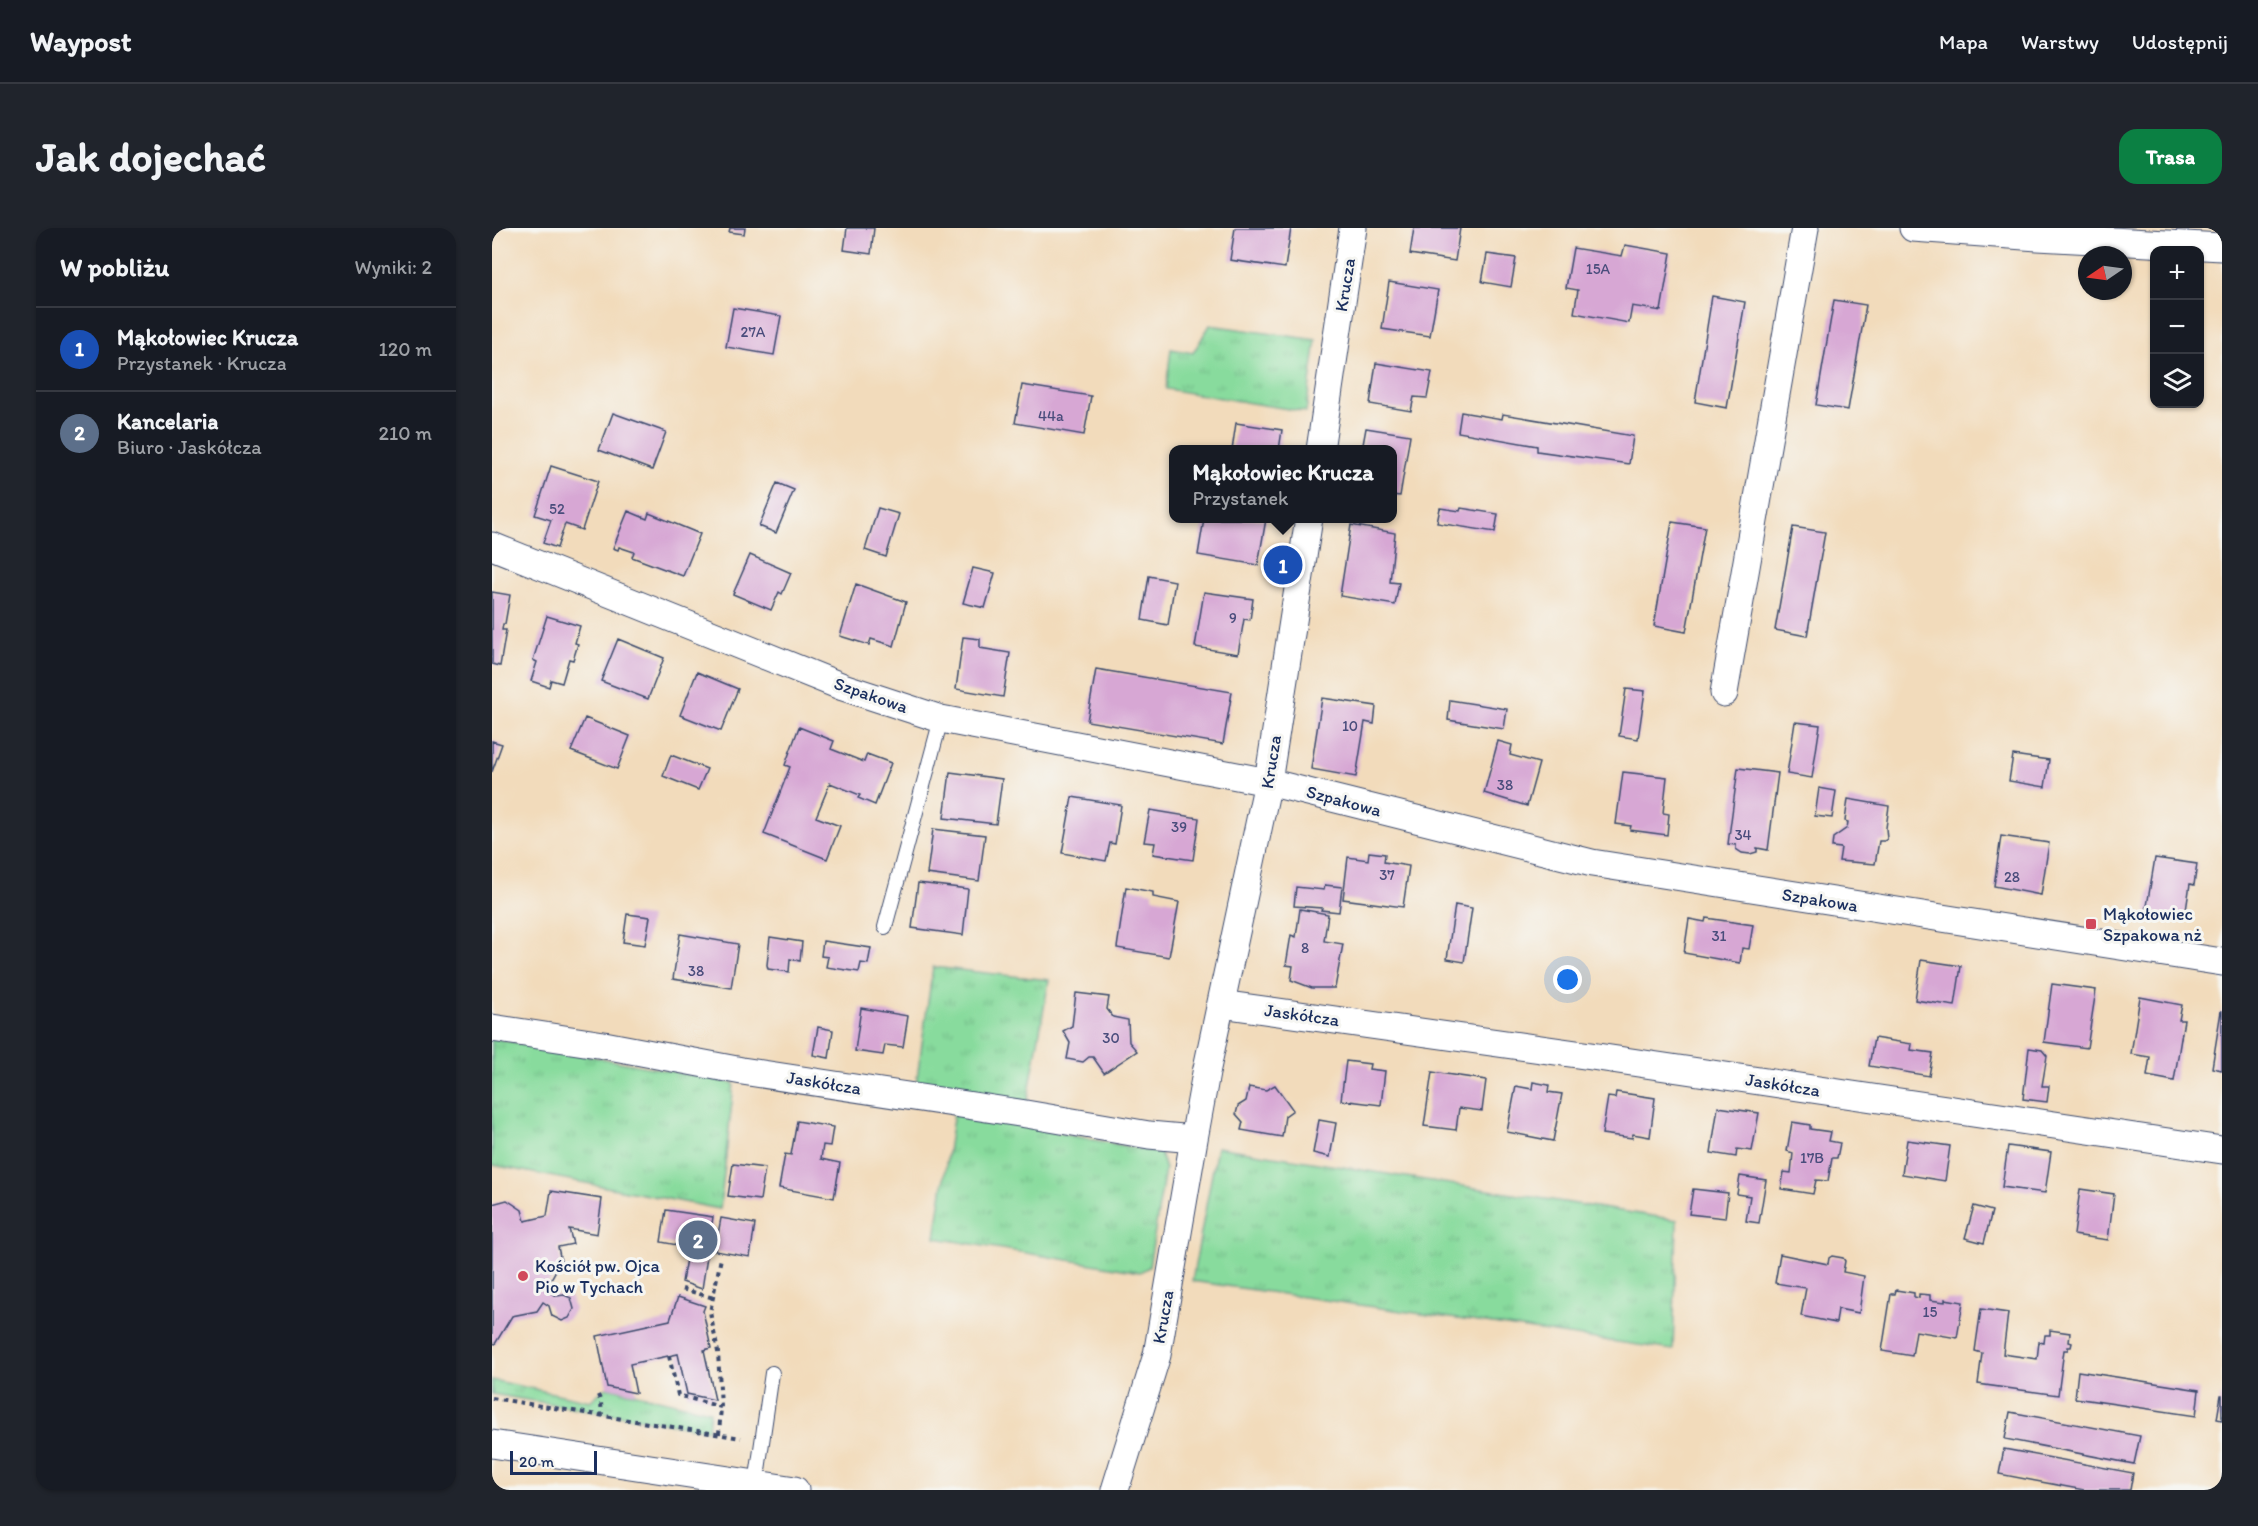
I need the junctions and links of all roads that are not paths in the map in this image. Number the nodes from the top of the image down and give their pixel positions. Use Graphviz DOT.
graph roads {
  1 [pos="1353,228"];
  2 [pos="1805,228"];
  3 [pos="1913,228"];
  4 [pos="2039,233"];
  5 [pos="2222,247"];
  6 [pos="1321,445"];
  7 [pos="1308,523"];
  8 [pos="492,546"];
  9 [pos="1724,693"];
  10 [pos="941,719"];
  11 [pos="1268,782"];
  12 [pos="885,927"];
  13 [pos="2222,962"];
  14 [pos="1221,1004"];
  15 [pos="492,1028"];
  16 [pos="1194,1139"];
  17 [pos="2222,1150"];
  18 [pos="772,1373"];
  19 [pos="492,1444"];
  20 [pos="756,1484"];
  21 [pos="795,1490"];
  22 [pos="1115,1490"];
  1 -- 6 [label="street, Krucza"];
  2 -- 9 [label="street"];
  3 -- 4 [label="street"];
  4 -- 5 [label="street"];
  7 -- 11 [label="street, Krucza"];
  8 -- 10 [label="street, Szpakowa"];
  10 -- 11 [label="street, Szpakowa"];
  10 -- 12 [label="lane"];
  11 -- 13 [label="street, Szpakowa"];
  11 -- 14 [label="street, Krucza"];
  14 -- 16 [label="street"];
  14 -- 17 [label="street, Jaskółcza"];
  15 -- 16 [label="street, Jaskółcza"];
  16 -- 22 [label="street, Krucza"];
  18 -- 20 [label="lane"];
  19 -- 20 [label="street"];
  20 -- 21 [label="street"];
}
